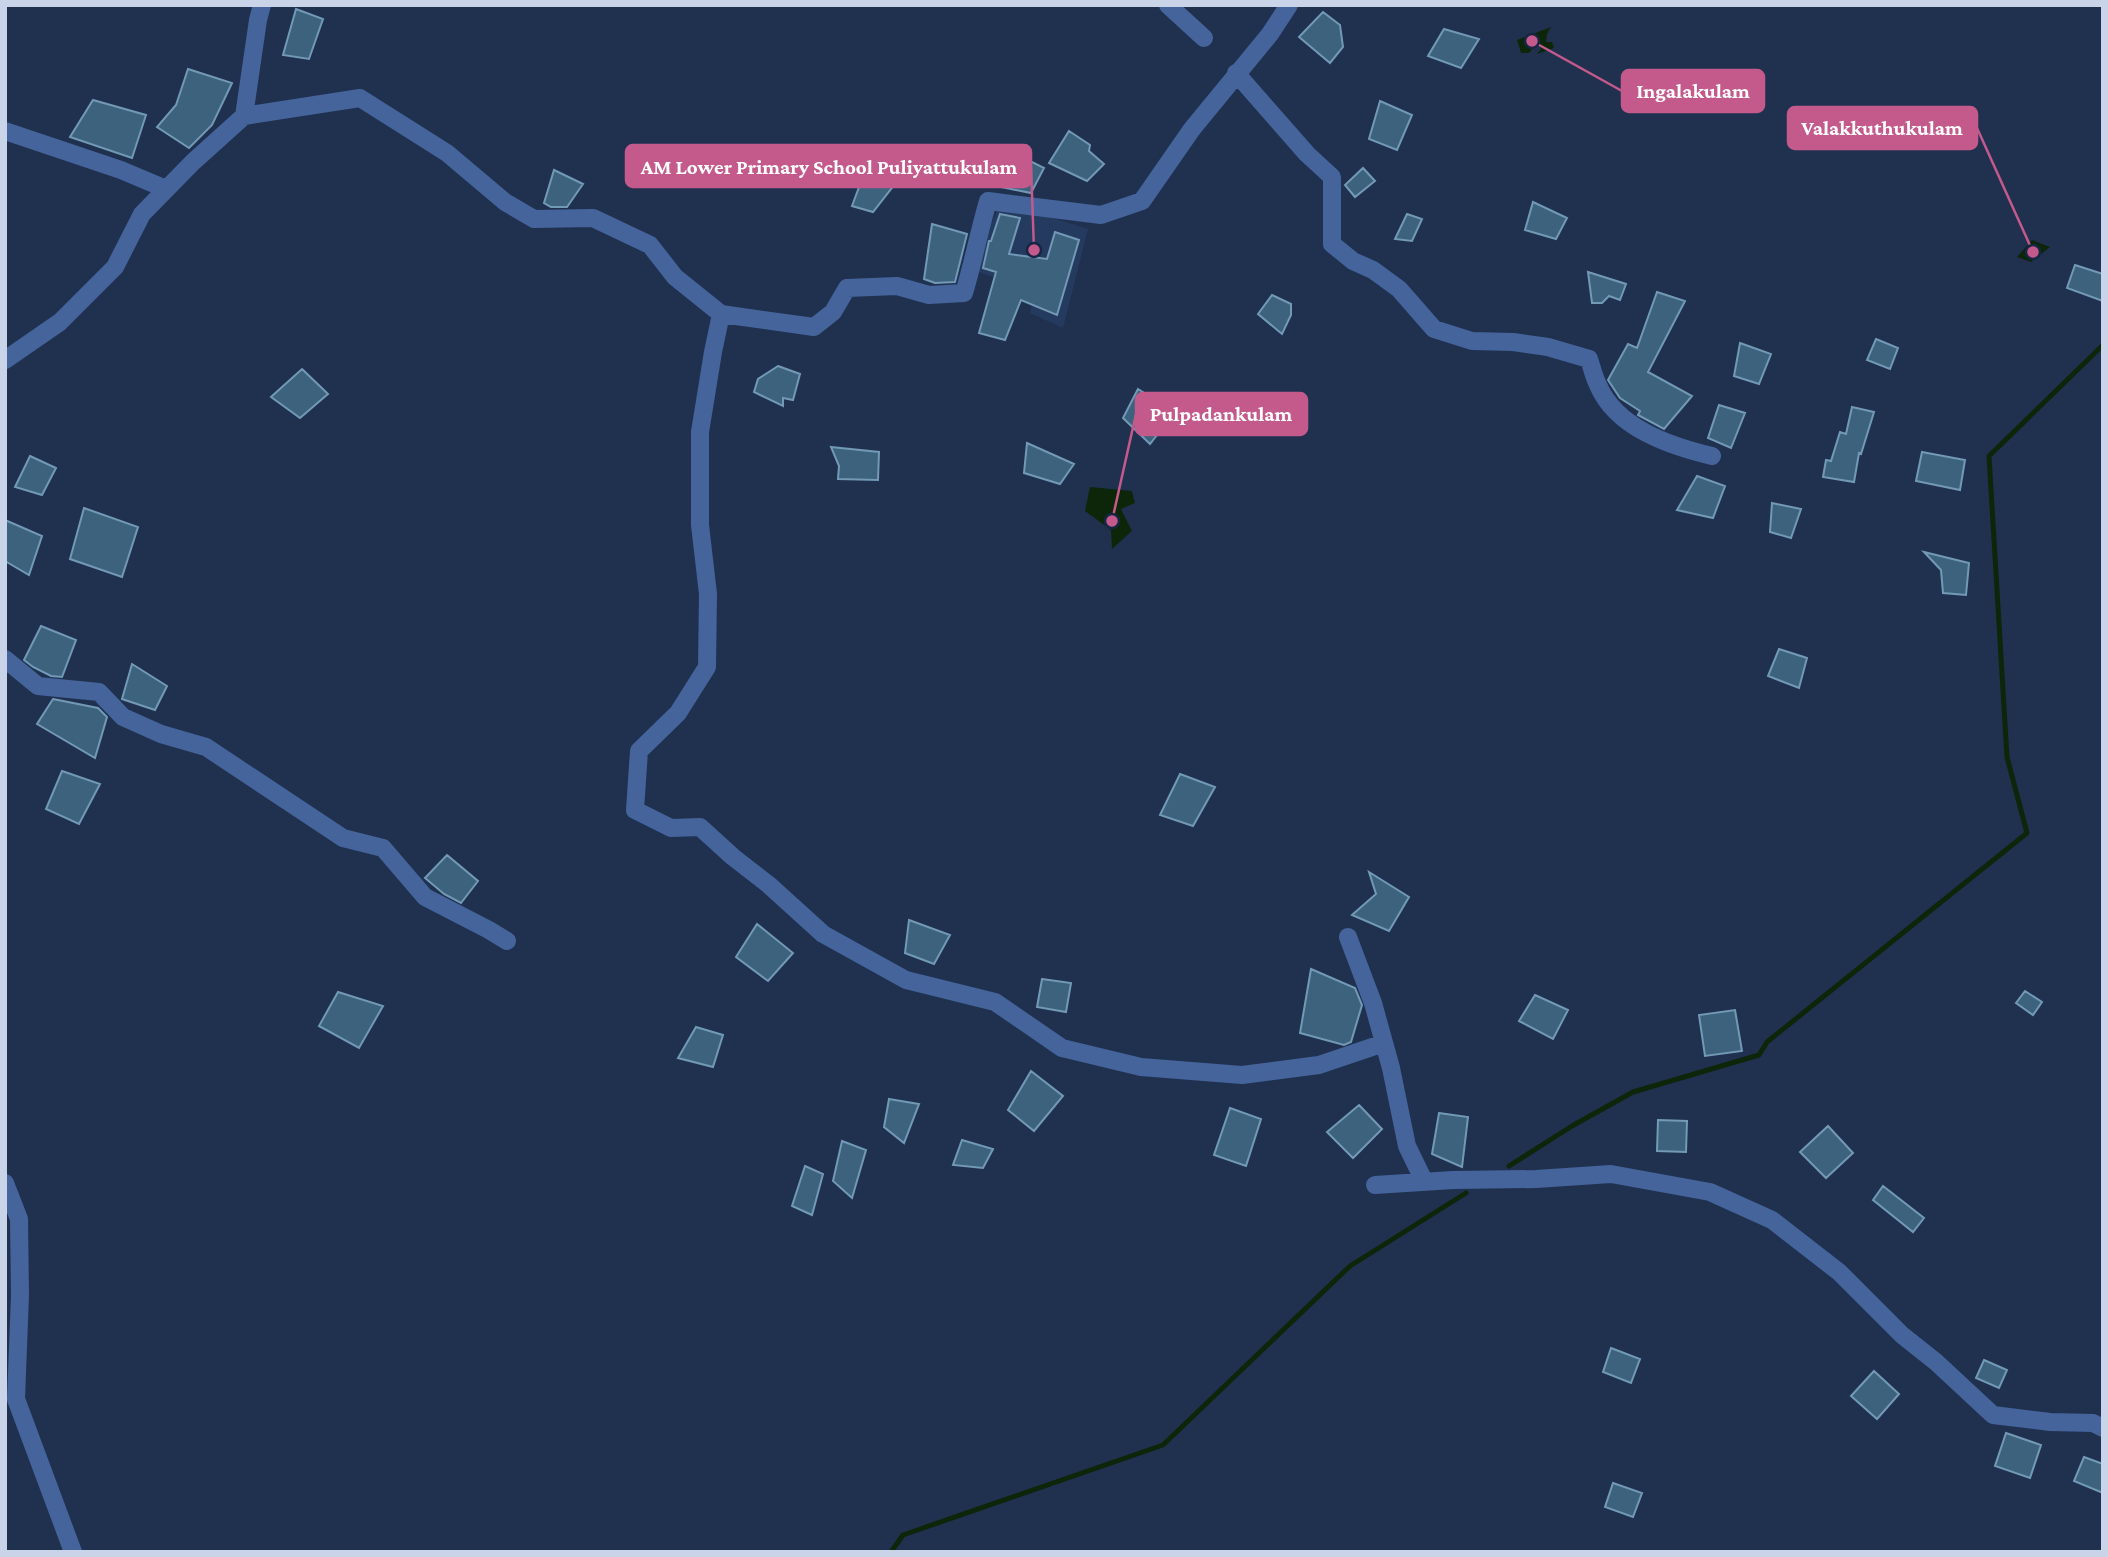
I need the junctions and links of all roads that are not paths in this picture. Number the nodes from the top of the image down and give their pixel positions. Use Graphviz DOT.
graph roads {
  1 [pos="262,5"];
  2 [pos="1168,5"];
  3 [pos="1289,5"];
  4 [pos="1204,38"];
  5 [pos="1236,73"];
  6 [pos="244,116"];
  7 [pos="5,131"];
  8 [pos="166,189"];
  9 [pos="722,314"];
  10 [pos="5,360"];
  11 [pos="1712,456"];
  12 [pos="5,659"];
  13 [pos="1348,937"];
  14 [pos="507,941"];
  15 [pos="1384,1043"];
  16 [pos="1424,1181"];
  17 [pos="5,1183"];
  18 [pos="1375,1185"];
  19 [pos="2103,1428"];
  20 [pos="73,1552"];
  1 -- 6 [label="street"];
  2 -- 4 [label="street"];
  3 -- 5 [label="street"];
  5 -- 9 [label="street"];
  5 -- 11 [label="street"];
  6 -- 8 [label="street"];
  6 -- 9 [label="street"];
  7 -- 8 [label="street"];
  8 -- 10 [label="street"];
  9 -- 15 [label="street"];
  12 -- 14 [label="street"];
  13 -- 15 [label="street"];
  15 -- 16 [label="street"];
  16 -- 18 [label="street"];
  16 -- 19 [label="street"];
  17 -- 20 [label="street"];
}
